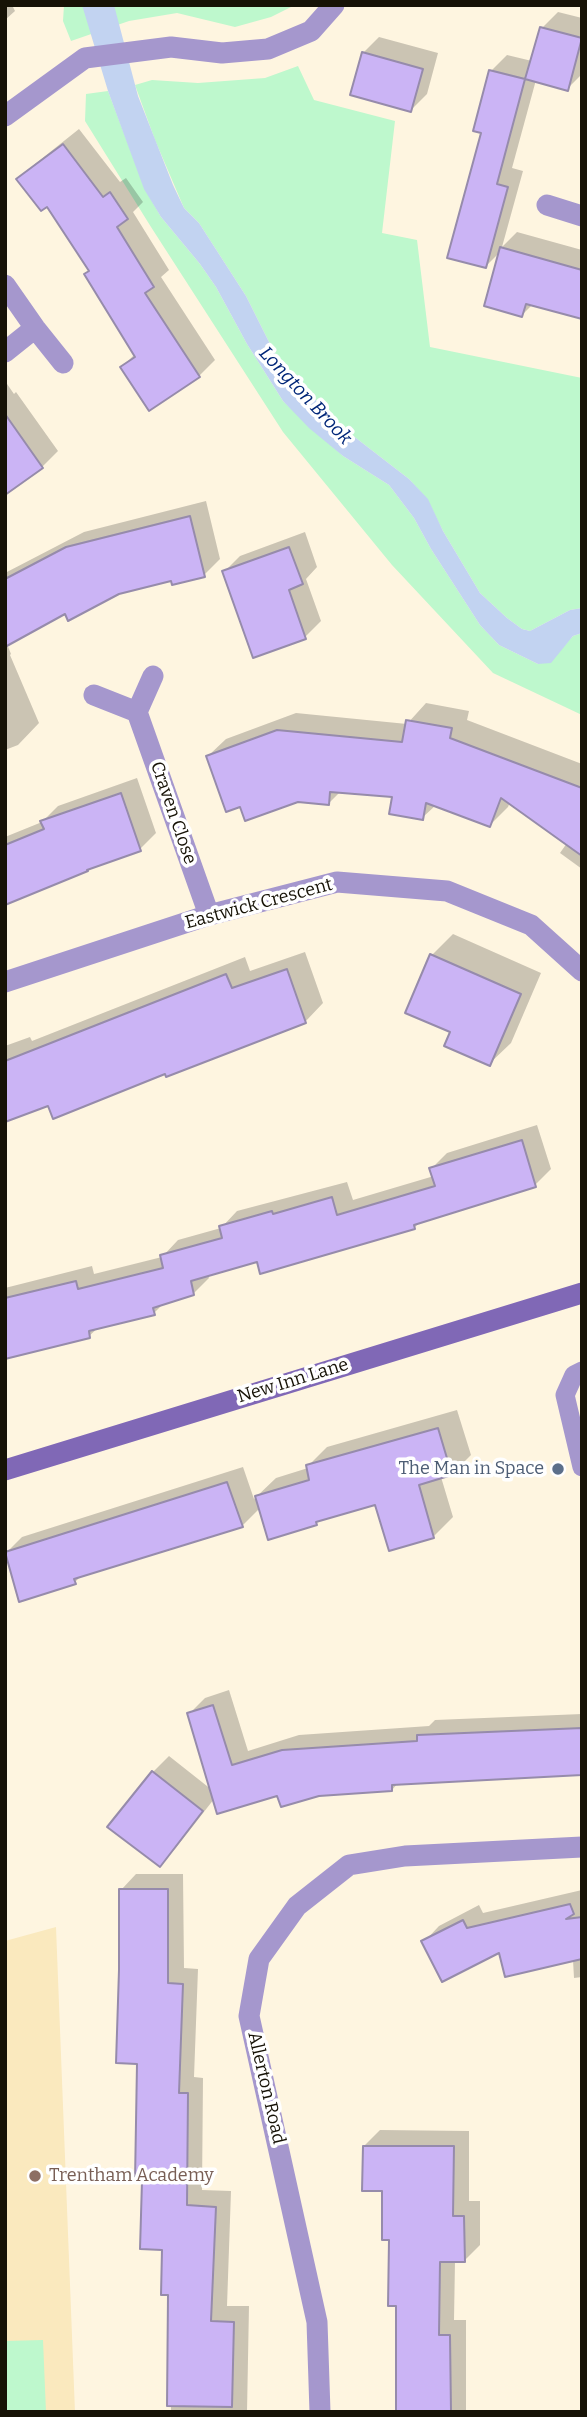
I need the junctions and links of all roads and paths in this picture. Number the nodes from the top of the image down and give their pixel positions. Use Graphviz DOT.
graph roads {
  1 [pos="334,5"];
  2 [pos="5,116"];
  3 [pos="547,205"];
  4 [pos="582,216"];
  5 [pos="5,285"];
  6 [pos="34,328"];
  7 [pos="5,352"];
  8 [pos="63,363"];
  9 [pos="153,676"];
  10 [pos="94,695"];
  11 [pos="137,712"];
  12 [pos="209,915"];
  13 [pos="582,971"];
  14 [pos="5,982"];
  15 [pos="582,1293"];
  16 [pos="582,1371"];
  17 [pos="582,1467"];
  18 [pos="5,1470"];
  19 [pos="582,1847"];
  20 [pos="320,2412"];
  1 -- 2 [label="street"];
  3 -- 4 [label="street"];
  5 -- 6 [label="street"];
  6 -- 7 [label="street"];
  6 -- 8 [label="street"];
  9 -- 11 [label="street"];
  10 -- 11 [label="street"];
  11 -- 12 [label="street, Craven Close"];
  12 -- 13 [label="street, Eastwick Crescent"];
  12 -- 14 [label="street, Eastwick Crescent"];
  15 -- 18 [label="street, New Inn Lane"];
  16 -- 17 [label="lane"];
  19 -- 20 [label="street, Allerton Road"];
}
